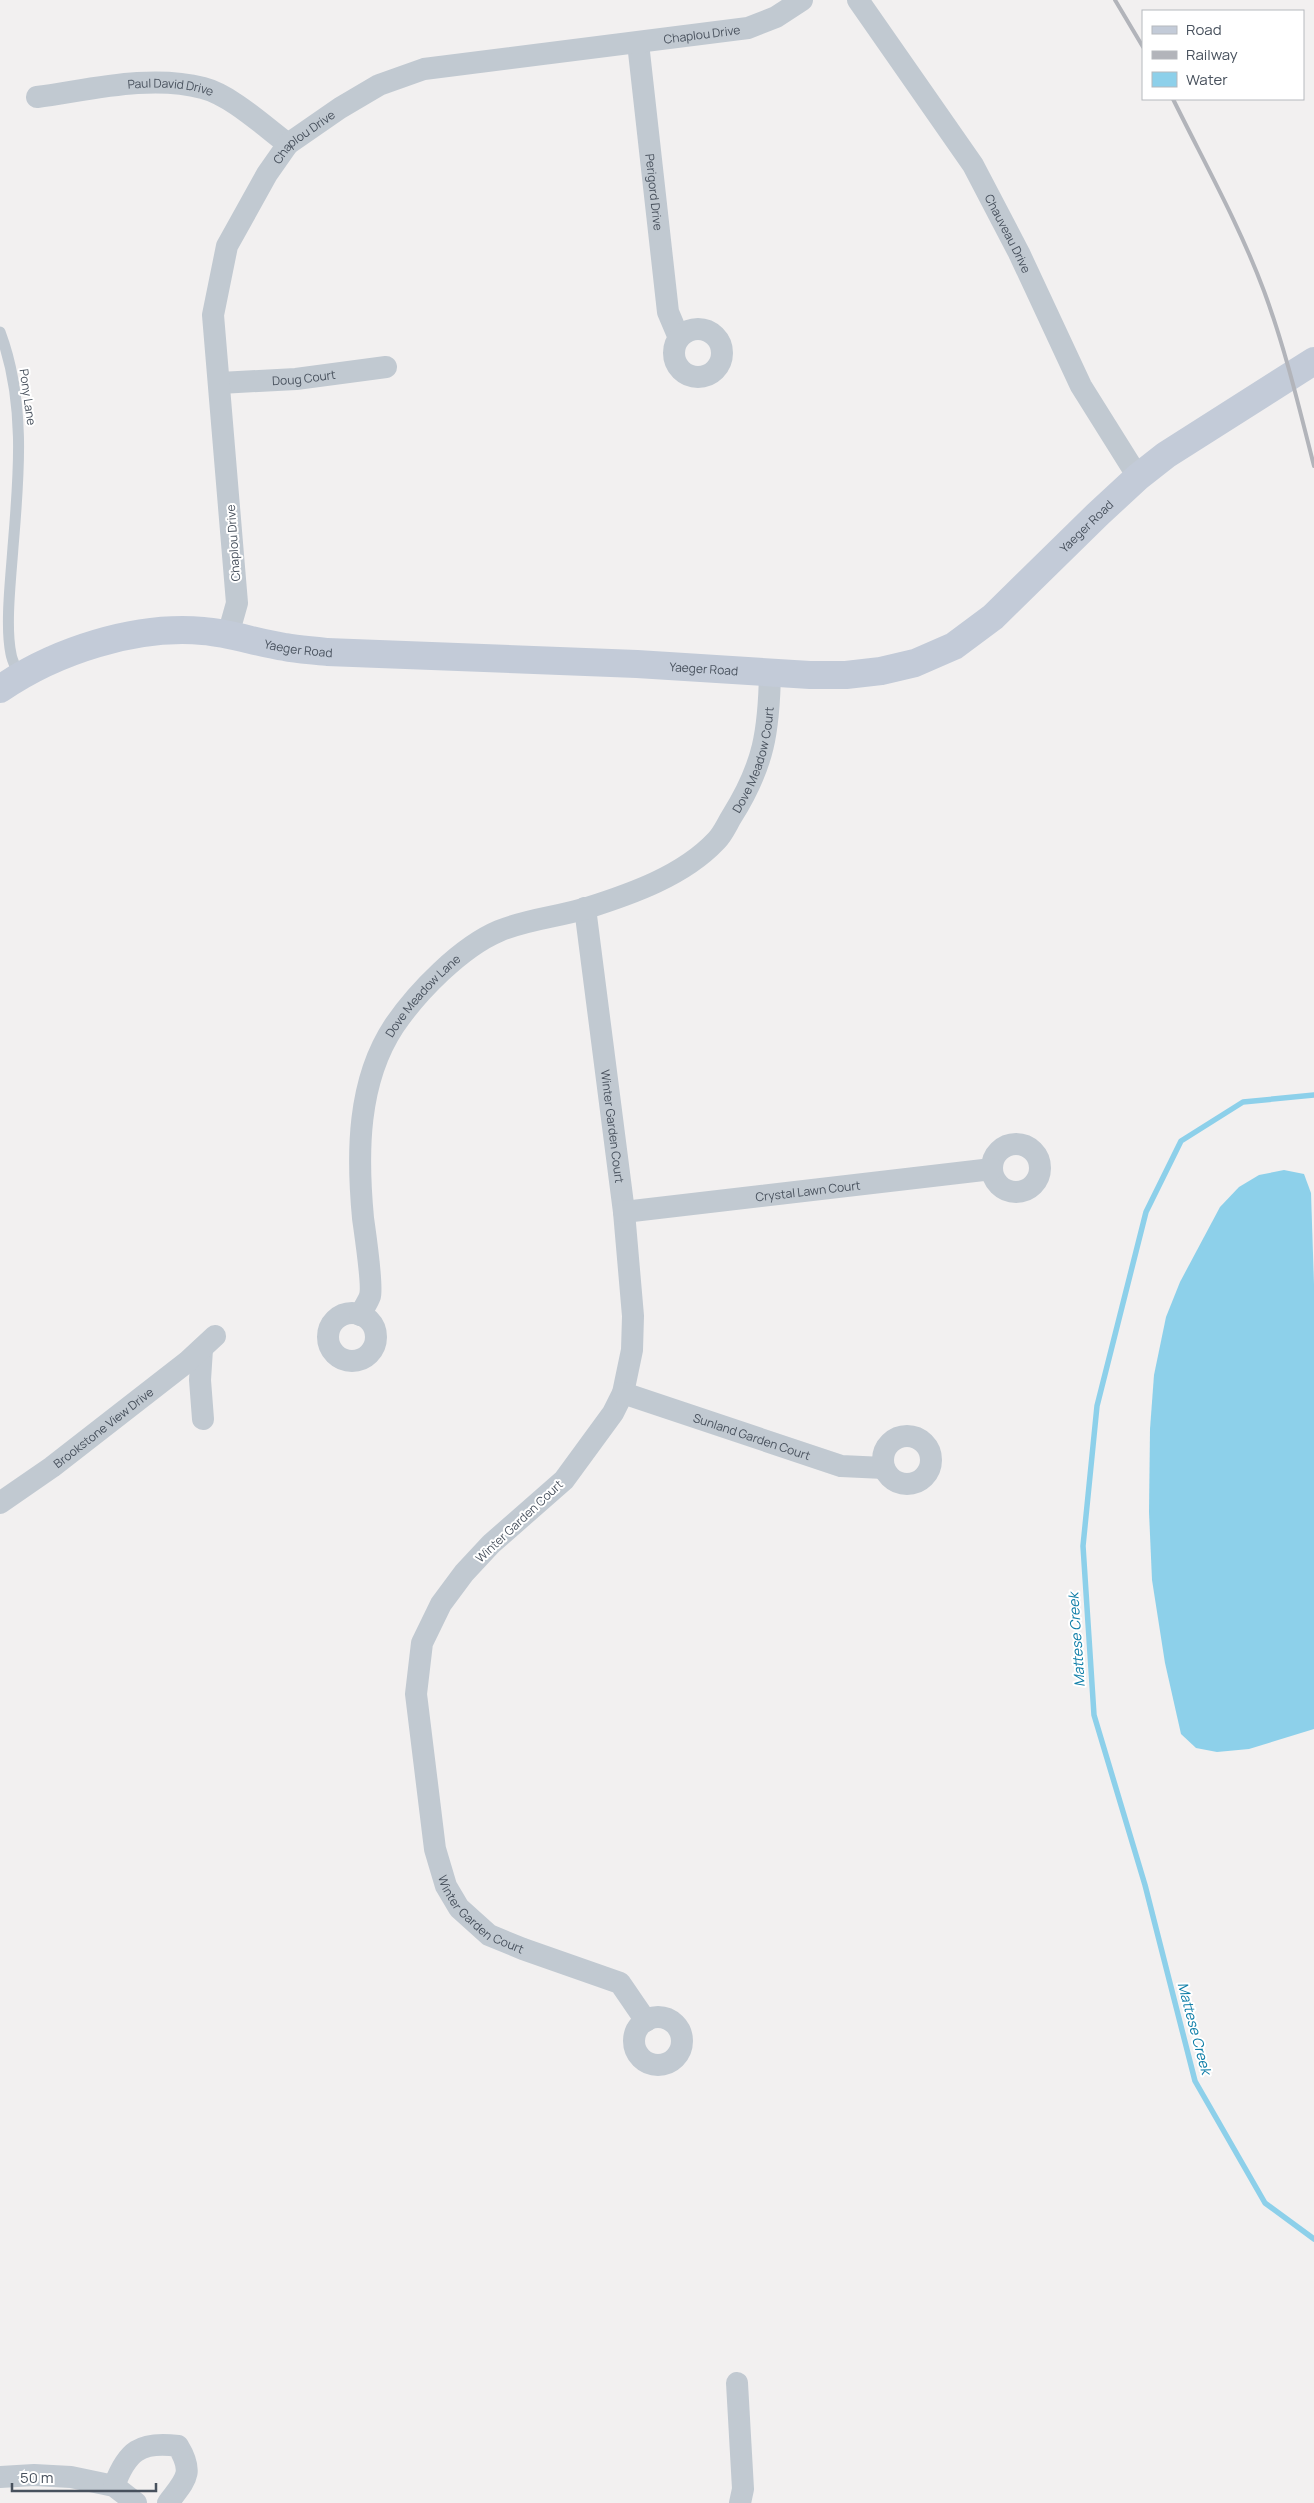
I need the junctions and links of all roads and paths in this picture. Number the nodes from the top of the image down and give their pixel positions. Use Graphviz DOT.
graph roads {
  1 [pos="802,0"];
  2 [pos="858,0"];
  3 [pos="638,43"];
  4 [pos="37,97"];
  5 [pos="288,144"];
  6 [pos="0,332"];
  7 [pos="679,338"];
  8 [pos="1314,361"];
  9 [pos="386,367"];
  10 [pos="220,383"];
  11 [pos="1138,477"];
  12 [pos="228,635"];
  13 [pos="770,672"];
  14 [pos="10,682"];
  15 [pos="717,841"];
  16 [pos="585,908"];
  17 [pos="992,1169"];
  18 [pos="624,1212"];
  19 [pos="360,1315"];
  20 [pos="623,1393"];
  21 [pos="203,1419"];
  22 [pos="884,1468"];
  23 [pos="0,1503"];
  24 [pos="646,2021"];
  25 [pos="737,2383"];
  26 [pos="0,2477"];
  27 [pos="114,2486"];
  28 [pos="136,2503"];
  29 [pos="168,2503"];
  30 [pos="740,2503"];
  1 -- 3 [label="street, Chaplou Drive"];
  2 -- 11 [label="street, Chauveau Drive"];
  3 -- 5 [label="street, Chaplou Drive"];
  3 -- 7 [label="street, Perigord Drive"];
  4 -- 5 [label="street, Paul David Drive"];
  5 -- 10 [label="street, Chaplou Drive"];
  6 -- 14 [label="lane, Pony Lane"];
  8 -- 11 [label="street, Yaeger Road"];
  9 -- 10 [label="street, Doug Court"];
  10 -- 12 [label="street, Chaplou Drive"];
  11 -- 13 [label="street, Yaeger Road"];
  12 -- 13 [label="street, Yaeger Road"];
  12 -- 14 [label="street, Yaeger Road"];
  13 -- 15 [label="street, Dove Meadow Court"];
  15 -- 16 [label="street, Dove Meadow Lane"];
  16 -- 18 [label="street, Winter Garden Court"];
  16 -- 19 [label="street, Dove Meadow Lane"];
  17 -- 18 [label="street, Crystal Lawn Court"];
  18 -- 20 [label="street, Winter Garden Court"];
  20 -- 22 [label="street, Sunland Garden Court"];
  20 -- 24 [label="street, Winter Garden Court"];
  21 -- 23 [label="street, Brookstone View Drive"];
  25 -- 30 [label="street"];
  26 -- 27 [label="street"];
  27 -- 28 [label="street"];
  27 -- 29 [label="street"];
}
